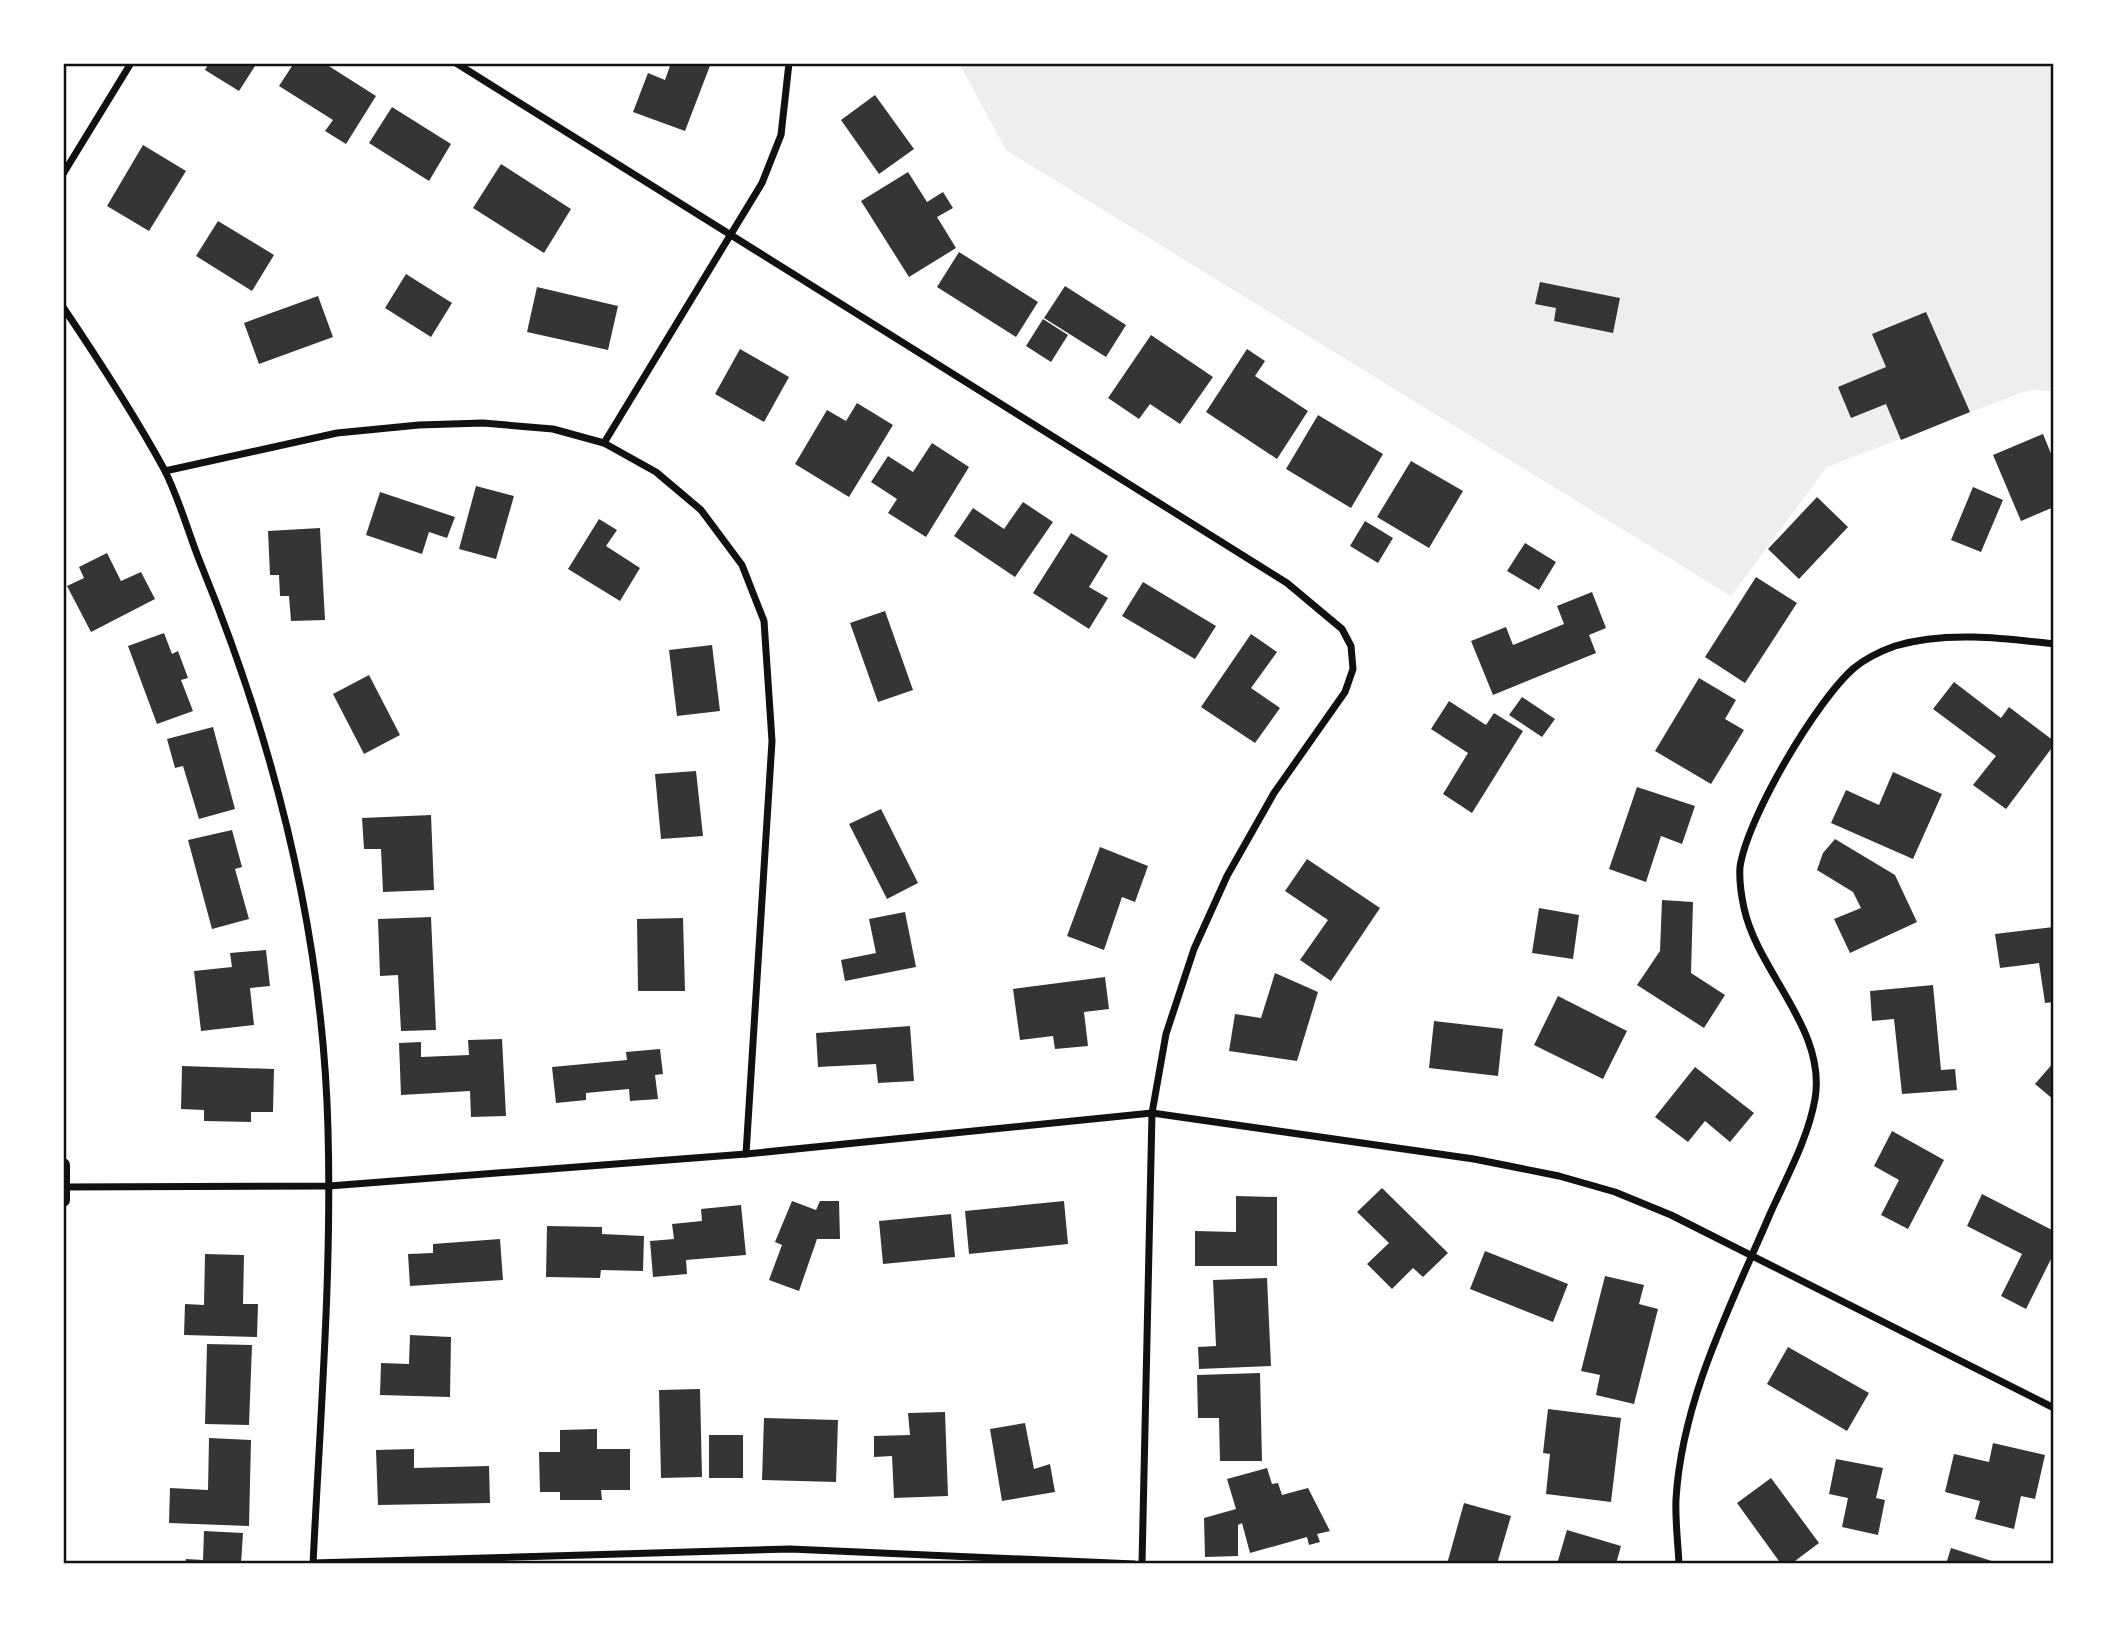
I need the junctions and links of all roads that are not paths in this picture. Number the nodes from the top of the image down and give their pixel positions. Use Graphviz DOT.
graph roads {
  1 [pos="131,63"];
  2 [pos="456,63"];
  3 [pos="789,63"];
  4 [pos="63,174"];
  5 [pos="730,234"];
  6 [pos="63,307"];
  7 [pos="604,443"];
  8 [pos="165,471"];
  9 [pos="2054,643"];
  10 [pos="1152,1113"];
  11 [pos="746,1154"];
  12 [pos="63,1165"];
  13 [pos="329,1186"];
  14 [pos="64,1187"];
  15 [pos="63,1200"];
  16 [pos="1752,1255"];
  17 [pos="2054,1408"];
  18 [pos="313,1563"];
  19 [pos="1134,1564"];
  20 [pos="1142,1564"];
  21 [pos="1679,1564"];
  1 -- 4 [label="street"];
  2 -- 5 [label="street"];
  3 -- 5 [label="street"];
  5 -- 7 [label="street"];
  5 -- 10 [label="street"];
  6 -- 8 [label="street"];
  7 -- 8 [label="street"];
  7 -- 11 [label="street"];
  8 -- 13 [label="street"];
  9 -- 16 [label="street"];
  10 -- 11 [label="street"];
  10 -- 16 [label="street"];
  10 -- 20 [label="street"];
  11 -- 13 [label="street"];
  12 -- 14 [label="main road"];
  13 -- 14 [label="street"];
  13 -- 18 [label="street"];
  14 -- 15 [label="main road"];
  16 -- 17 [label="street"];
  16 -- 21 [label="street"];
  18 -- 19 [label="street"];
}
